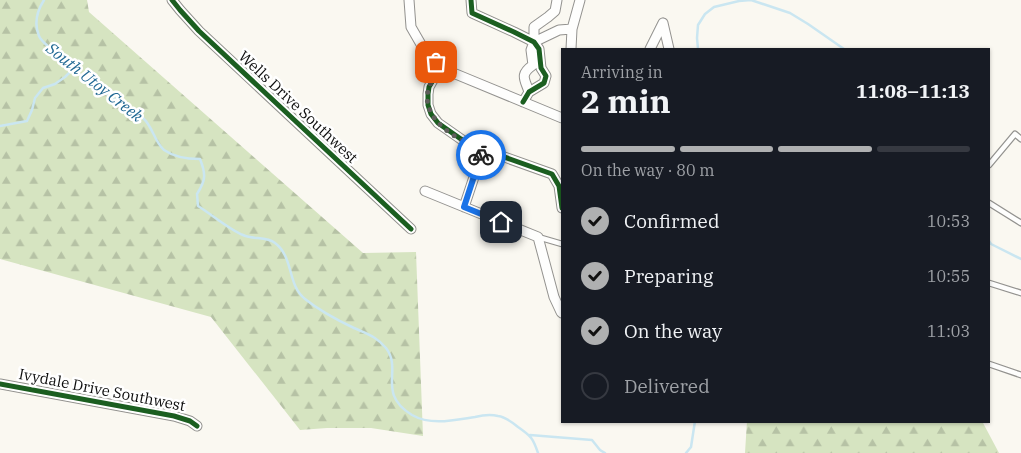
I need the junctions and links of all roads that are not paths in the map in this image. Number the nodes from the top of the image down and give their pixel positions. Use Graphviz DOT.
graph roads {
  1 [pos="172,0"];
  2 [pos="409,0"];
  3 [pos="471,0"];
  4 [pos="557,0"];
  5 [pos="580,0"];
  6 [pos="572,29"];
  7 [pos="534,42"];
  8 [pos="571,48"];
  9 [pos="650,48"];
  10 [pos="669,48"];
  11 [pos="441,66"];
  12 [pos="538,66"];
  13 [pos="530,89"];
  14 [pos="523,102"];
  15 [pos="561,118"];
  16 [pos="1021,139"];
  17 [pos="483,150"];
  18 [pos="990,164"];
  19 [pos="425,191"];
  20 [pos="561,201"];
  21 [pos="990,204"];
  22 [pos="464,207"];
  23 [pos="1021,223"];
  24 [pos="411,229"];
  25 [pos="538,237"];
  26 [pos="561,244"];
  27 [pos="990,283"];
  28 [pos="1021,293"];
  29 [pos="561,312"];
  30 [pos="990,364"];
  31 [pos="1021,375"];
  32 [pos="0,384"];
  33 [pos="198,426"];
  1 -- 24 [label="street, Wells Drive Southwest"];
  2 -- 11 [label="street"];
  3 -- 7 [label="street"];
  4 -- 7 [label="street"];
  5 -- 6 [label="street"];
  6 -- 7 [label="street"];
  6 -- 8 [label="street"];
  7 -- 12 [label="street"];
  9 -- 10 [label="street"];
  11 -- 14 [label="street"];
  11 -- 17 [label="street"];
  12 -- 13 [label="street"];
  12 -- 13 [label="street"];
  13 -- 14 [label="street"];
  14 -- 15 [label="street"];
  16 -- 18 [label="lane"];
  17 -- 20 [label="street"];
  17 -- 22 [label="street"];
  19 -- 22 [label="street"];
  21 -- 23 [label="lane"];
  22 -- 25 [label="street"];
  25 -- 26 [label="lane"];
  25 -- 29 [label="street"];
  27 -- 28 [label="lane"];
  30 -- 31 [label="lane"];
  32 -- 33 [label="street, Ivydale Drive Southwest"];
}
